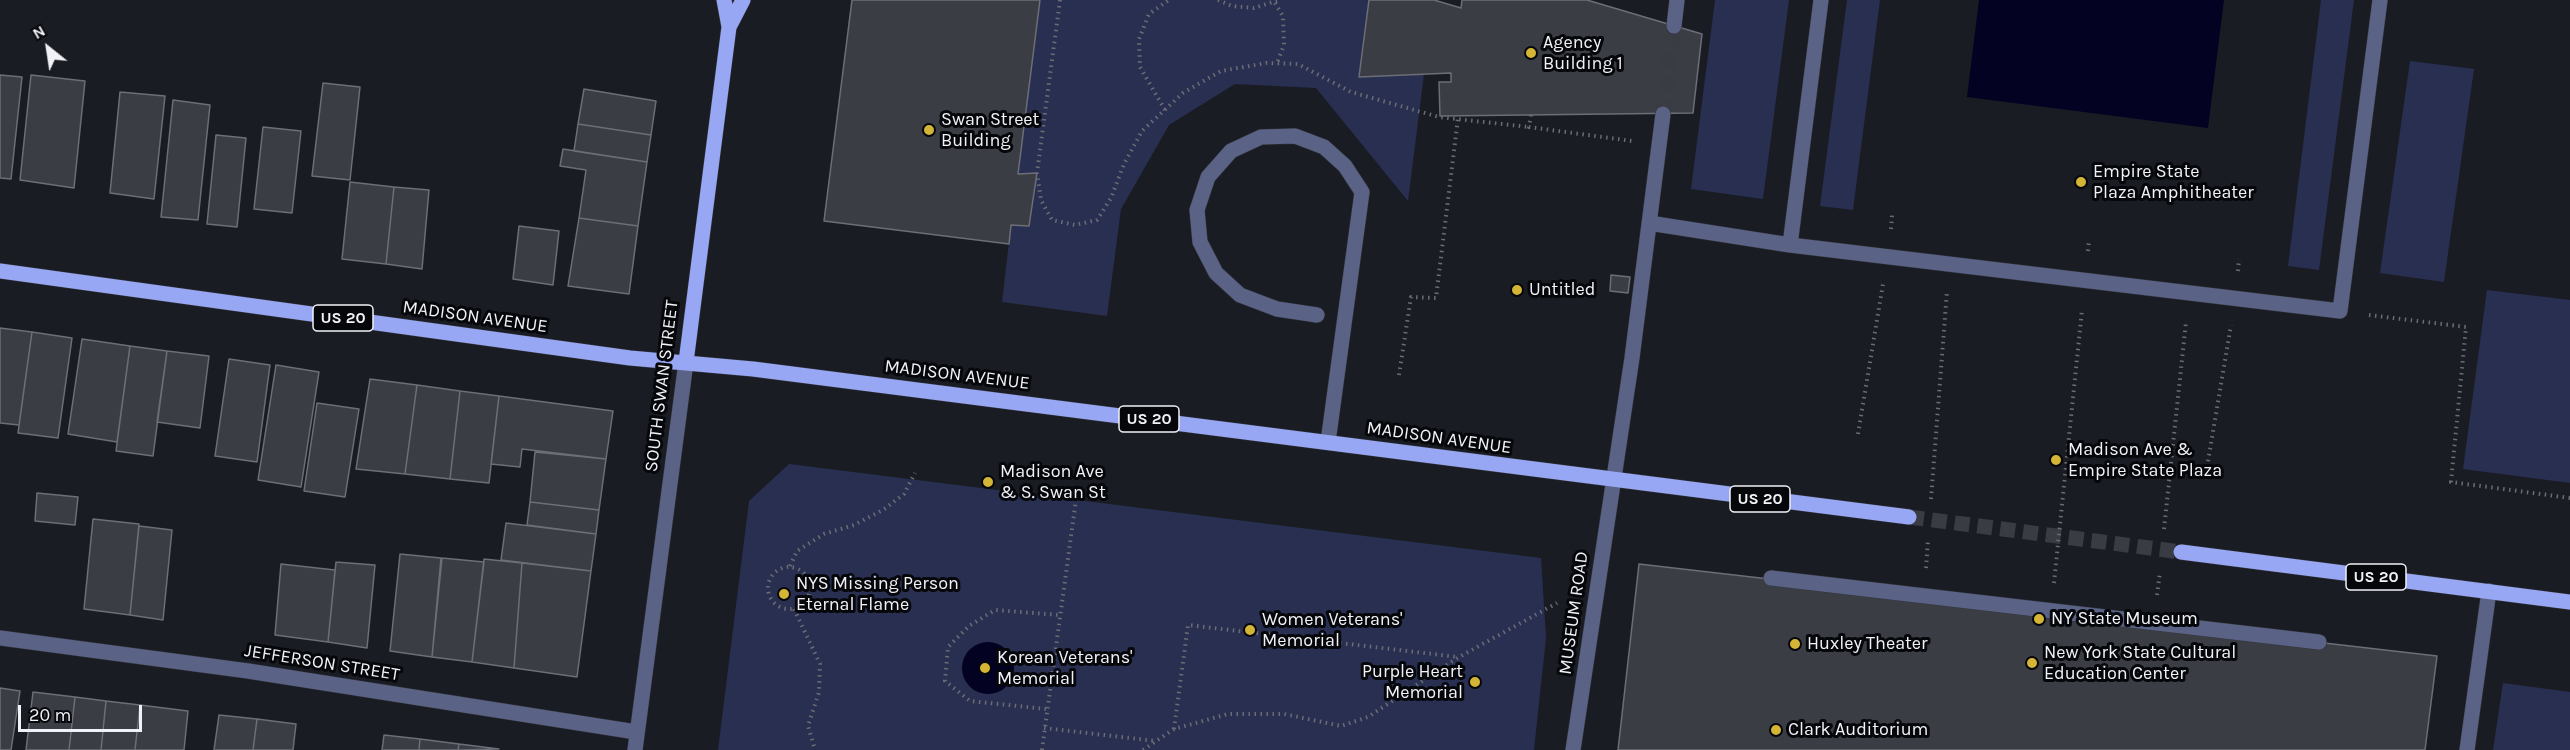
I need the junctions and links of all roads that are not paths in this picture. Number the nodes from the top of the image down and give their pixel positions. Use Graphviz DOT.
graph roads {
  1 [pos="724,0"];
  2 [pos="743,0"];
  3 [pos="1677,0"];
  4 [pos="1821,0"];
  5 [pos="2380,0"];
  6 [pos="1674,26"];
  7 [pos="729,27"];
  8 [pos="1663,114"];
  9 [pos="1649,223"];
  10 [pos="1790,245"];
  11 [pos="0,271"];
  12 [pos="1317,315"];
  13 [pos="686,362"];
  14 [pos="1328,442"];
  15 [pos="1611,480"];
  16 [pos="1909,517"];
  17 [pos="2181,552"];
  18 [pos="1771,578"];
  19 [pos="2489,591"];
  20 [pos="2570,602"];
  21 [pos="0,638"];
  22 [pos="2319,642"];
  23 [pos="636,732"];
  24 [pos="635,750"];
  25 [pos="1573,750"];
  26 [pos="2467,750"];
  1 -- 7 [label="main road, SOUTH SWAN STREET"];
  2 -- 7 [label="main road, SOUTH SWAN STREET"];
  3 -- 6 [label="street"];
  4 -- 10 [label="street"];
  5 -- 10 [label="street"];
  7 -- 13 [label="main road, SOUTH SWAN STREET"];
  8 -- 9 [label="street, MUSEUM ROAD"];
  9 -- 10 [label="street"];
  9 -- 15 [label="street, MUSEUM ROAD"];
  11 -- 13 [label="main road, MADISON AVENUE / US 20"];
  12 -- 14 [label="street"];
  13 -- 14 [label="main road, MADISON AVENUE / US 20"];
  13 -- 23 [label="street, SOUTH SWAN STREET"];
  14 -- 15 [label="main road, MADISON AVENUE / US 20"];
  15 -- 16 [label="main road, MADISON AVENUE / US 20"];
  15 -- 25 [label="street, MUSEUM ROAD"];
  17 -- 19 [label="main road, US 20"];
  18 -- 22 [label="street"];
  19 -- 20 [label="main road, US 20"];
  19 -- 26 [label="street"];
  21 -- 23 [label="street, JEFFERSON STREET"];
  23 -- 24 [label="street, SOUTH SWAN STREET"];
}
